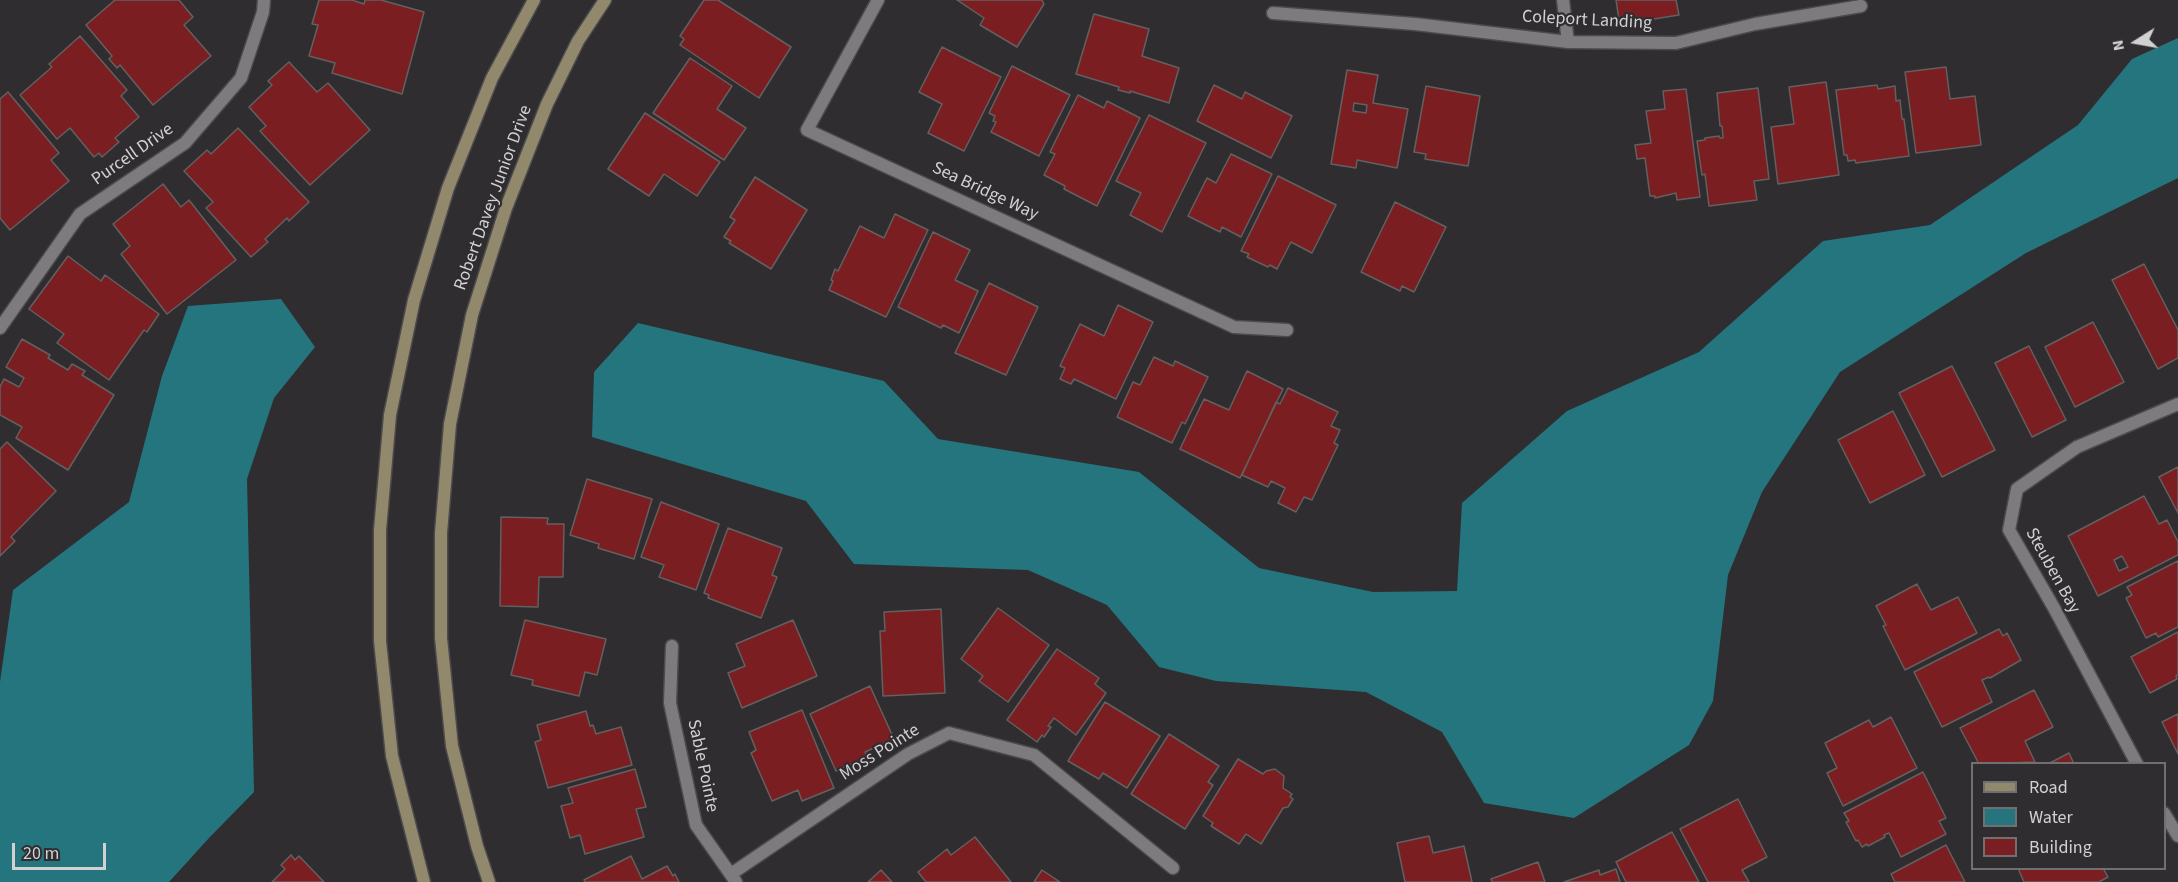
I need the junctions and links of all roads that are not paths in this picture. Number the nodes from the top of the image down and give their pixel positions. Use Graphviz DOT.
graph roads {
  1 [pos="264,0"];
  2 [pos="534,0"];
  3 [pos="605,0"];
  4 [pos="878,0"];
  5 [pos="1563,0"];
  6 [pos="1861,6"];
  7 [pos="1273,13"];
  8 [pos="1568,42"];
  9 [pos="0,328"];
  10 [pos="1287,330"];
  11 [pos="2178,404"];
  12 [pos="672,646"];
  13 [pos="2136,762"];
  14 [pos="2166,816"];
  15 [pos="2178,836"];
  16 [pos="1173,868"];
  17 [pos="733,878"];
  18 [pos="424,882"];
  19 [pos="489,882"];
  1 -- 9 [label="street, Purcell Drive"];
  2 -- 18 [label="main road"];
  3 -- 19 [label="main road, Robert Davey Junior Drive"];
  4 -- 10 [label="street, Sea Bridge Way"];
  5 -- 8 [label="street"];
  6 -- 8 [label="street, Coleport Landing"];
  7 -- 8 [label="street, Coleport Landing"];
  11 -- 13 [label="street, Steuben Bay"];
  12 -- 17 [label="street, Sable Pointe"];
  14 -- 15 [label="street"];
  16 -- 17 [label="street, Moss Pointe"];
}
